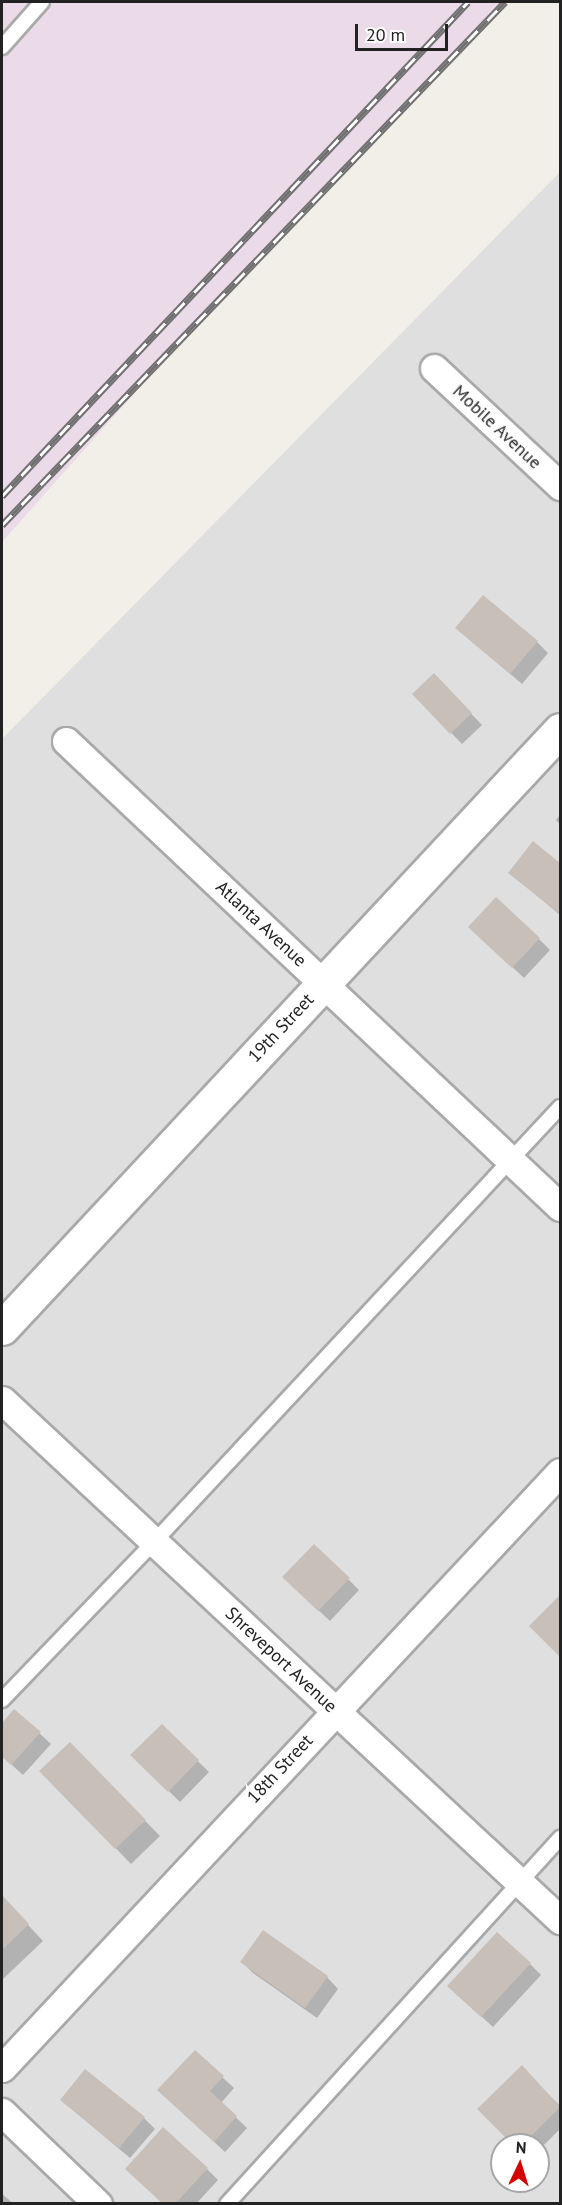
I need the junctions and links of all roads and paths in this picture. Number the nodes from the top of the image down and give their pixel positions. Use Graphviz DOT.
graph roads {
  1 [pos="42,2"];
  2 [pos="2,47"];
  3 [pos="434,368"];
  4 [pos="561,486"];
  5 [pos="561,730"];
  6 [pos="66,741"];
  7 [pos="324,982"];
  8 [pos="561,1107"];
  9 [pos="511,1160"];
  10 [pos="561,1207"];
  11 [pos="2,1328"];
  12 [pos="2,1400"];
  13 [pos="561,1472"];
  14 [pos="154,1542"];
  15 [pos="2,1700"];
  16 [pos="334,1710"];
  17 [pos="561,1838"];
  18 [pos="519,1882"];
  19 [pos="561,1920"];
  20 [pos="2,2068"];
  21 [pos="2,2112"];
  22 [pos="98,2204"];
  23 [pos="227,2204"];
  1 -- 2 [label="lane"];
  3 -- 4 [label="street, Mobile Avenue"];
  5 -- 7 [label="street, 19th Street"];
  6 -- 7 [label="street, Atlanta Avenue"];
  7 -- 9 [label="street, Atlanta Avenue"];
  7 -- 11 [label="street, 19th Street"];
  8 -- 9 [label="lane"];
  9 -- 10 [label="street, Atlanta Avenue"];
  9 -- 14 [label="lane"];
  12 -- 14 [label="street, Shreveport Avenue"];
  13 -- 16 [label="street, 18th Street"];
  14 -- 15 [label="lane"];
  14 -- 16 [label="street, Shreveport Avenue"];
  16 -- 18 [label="street, Shreveport Avenue"];
  16 -- 20 [label="street, 18th Street"];
  17 -- 18 [label="lane"];
  18 -- 19 [label="street, Shreveport Avenue"];
  18 -- 23 [label="lane"];
  21 -- 22 [label="street"];
}
